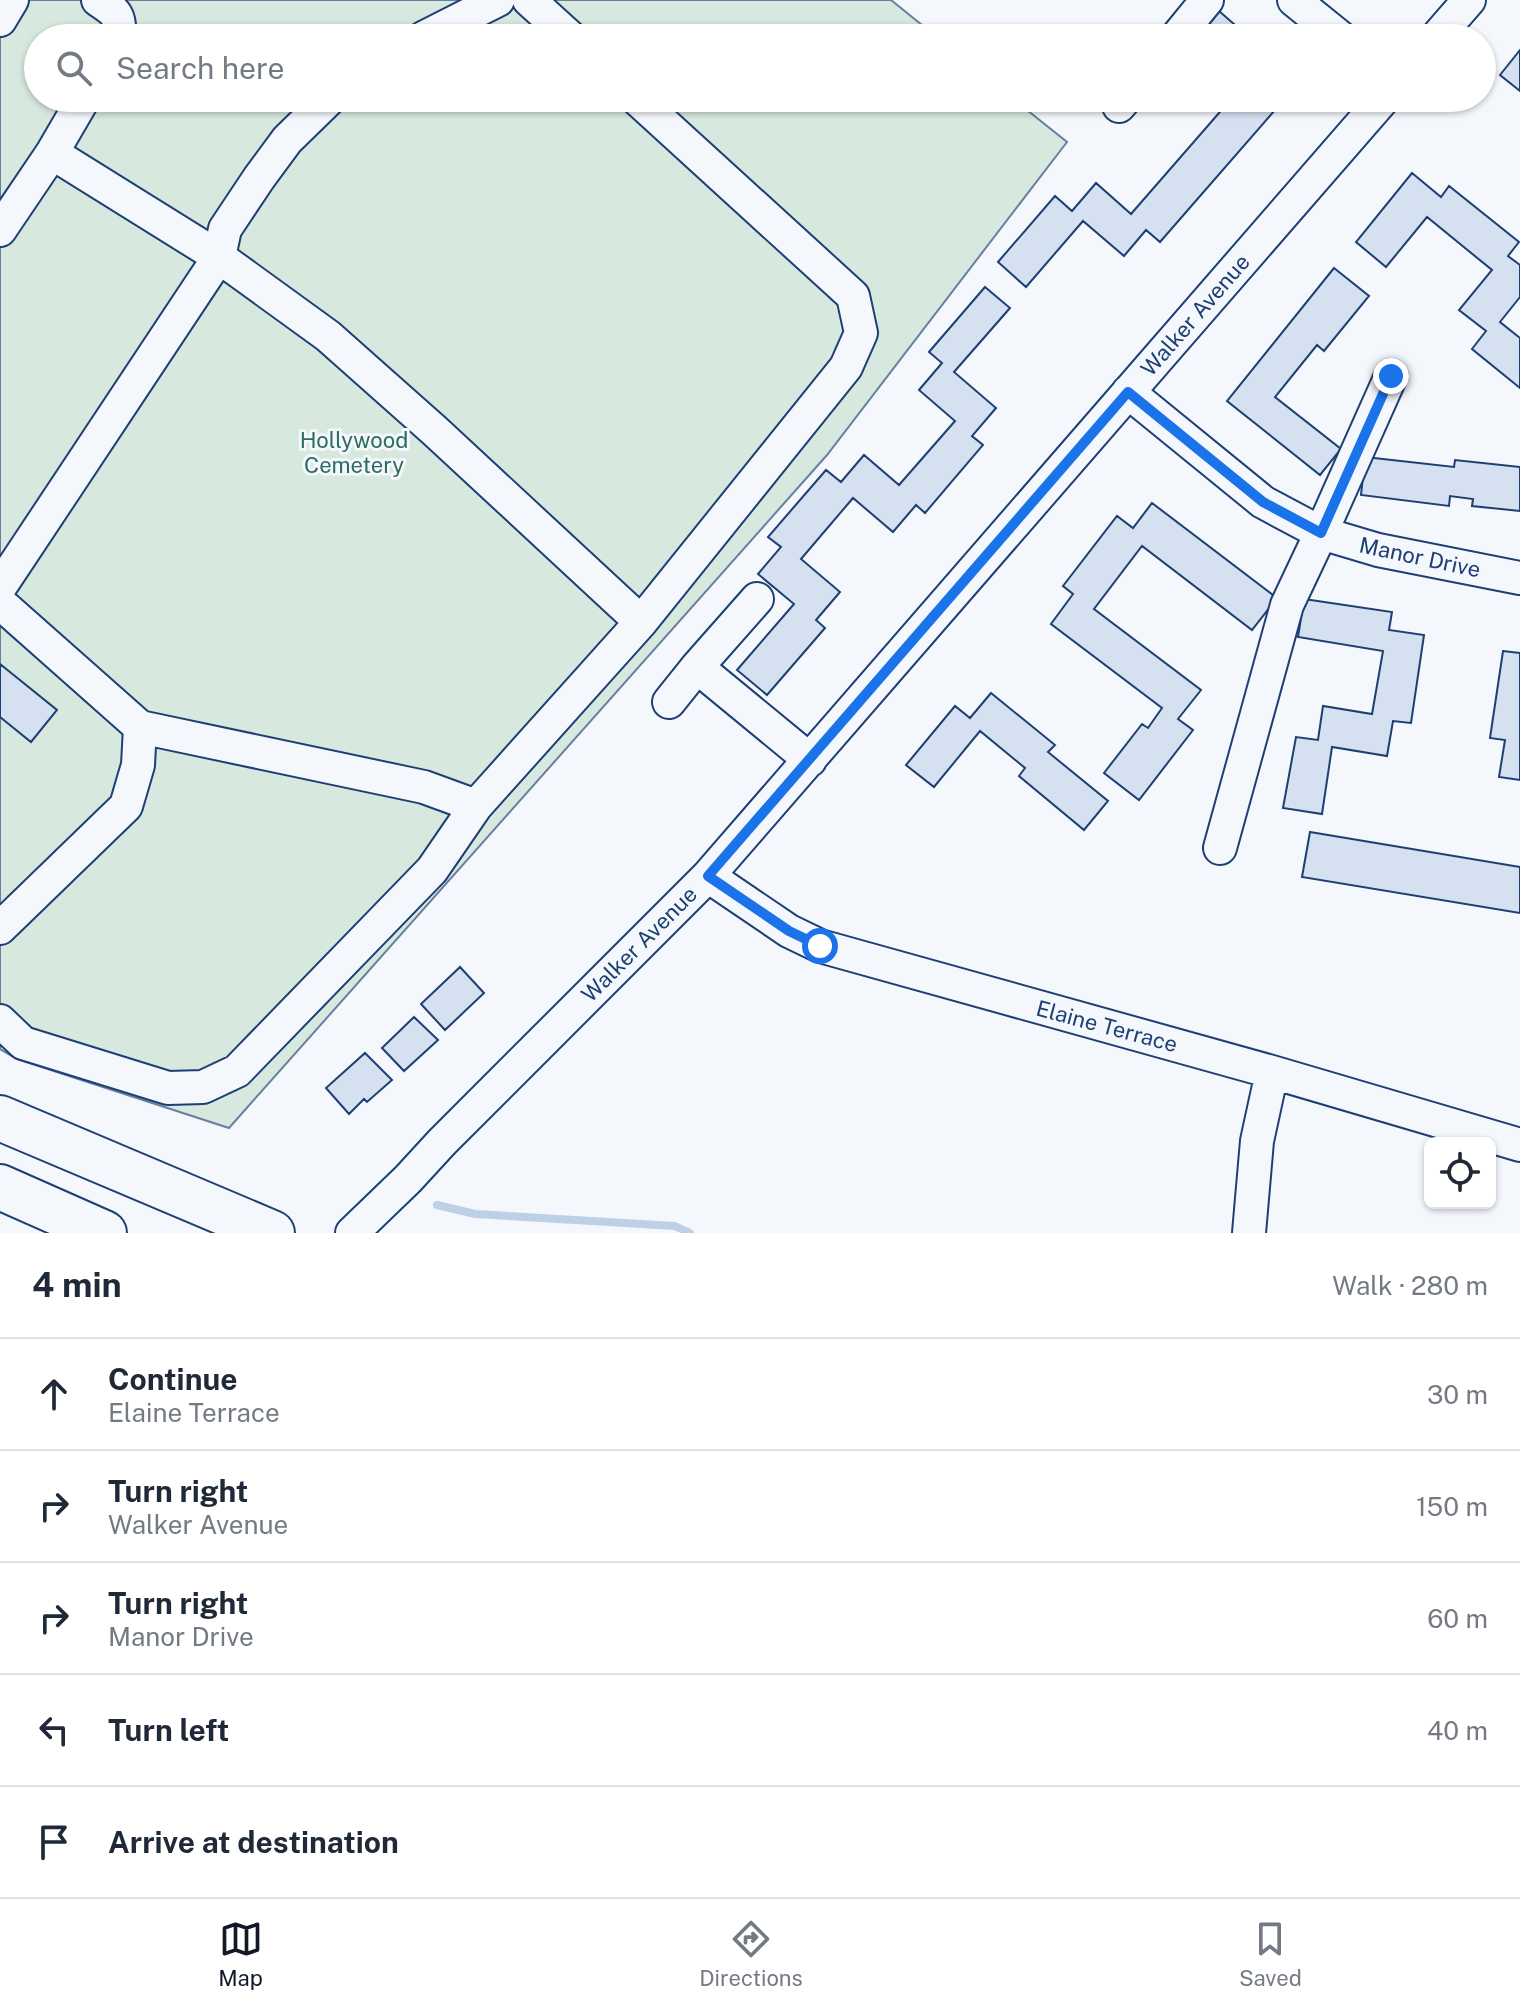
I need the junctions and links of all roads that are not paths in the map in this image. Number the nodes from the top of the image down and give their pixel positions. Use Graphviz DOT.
graph roads {
  1 [pos="12,0"];
  2 [pos="98,0"];
  3 [pos="498,0"];
  4 [pos="529,0"];
  5 [pos="1207,0"];
  6 [pos="1294,0"];
  7 [pos="1469,0"];
  8 [pos="0,20"];
  9 [pos="120,24"];
  10 [pos="451,24"];
  11 [pos="556,24"];
  12 [pos="1187,24"];
  13 [pos="1324,24"];
  14 [pos="1448,24"];
  15 [pos="76,112"];
  16 [pos="316,112"];
  17 [pos="651,112"];
  18 [pos="1372,112"];
  19 [pos="52,153"];
  20 [pos="0,230"];
  21 [pos="219,257"];
  22 [pos="1391,376"];
  23 [pos="1128,392"];
  24 [pos="1321,533"];
  25 [pos="1520,578"];
  26 [pos="0,587"];
  27 [pos="757,599"];
  28 [pos="0,603"];
  29 [pos="641,622"];
  30 [pos="697,667"];
  31 [pos="669,702"];
  32 [pos="140,727"];
  33 [pos="810,760"];
  34 [pos="476,806"];
  35 [pos="1220,848"];
  36 [pos="708,876"];
  37 [pos="0,928"];
  38 [pos="0,1021"];
  39 [pos="1272,1072"];
  40 [pos="0,1118"];
  41 [pos="1520,1145"];
  42 [pos="0,1187"];
  43 [pos="104,1233"];
  44 [pos="272,1233"];
  45 [pos="352,1233"];
  46 [pos="1249,1233"];
  1 -- 8 [label="street"];
  2 -- 9 [label="street"];
  3 -- 10 [label="street"];
  4 -- 11 [label="street"];
  5 -- 12 [label="street"];
  6 -- 13 [label="street"];
  7 -- 14 [label="street"];
  15 -- 19 [label="street"];
  16 -- 21 [label="street"];
  17 -- 29 [label="street"];
  18 -- 23 [label="street, Walker Avenue"];
  19 -- 20 [label="street"];
  19 -- 21 [label="street"];
  21 -- 26 [label="street"];
  21 -- 29 [label="street"];
  22 -- 24 [label="street"];
  23 -- 24 [label="street, Manor Drive"];
  23 -- 33 [label="street, Walker Avenue"];
  24 -- 25 [label="street, Manor Drive"];
  24 -- 35 [label="street"];
  27 -- 30 [label="street"];
  28 -- 32 [label="street"];
  29 -- 34 [label="street"];
  30 -- 31 [label="street"];
  30 -- 33 [label="street"];
  32 -- 34 [label="street"];
  32 -- 37 [label="street"];
  33 -- 36 [label="street, Walker Avenue"];
  34 -- 38 [label="street"];
  36 -- 39 [label="street, Elaine Terrace"];
  36 -- 45 [label="street, Walker Avenue"];
  39 -- 41 [label="street, Elaine Terrace"];
  39 -- 46 [label="street"];
  40 -- 44 [label="highway"];
  42 -- 43 [label="highway"];
}
